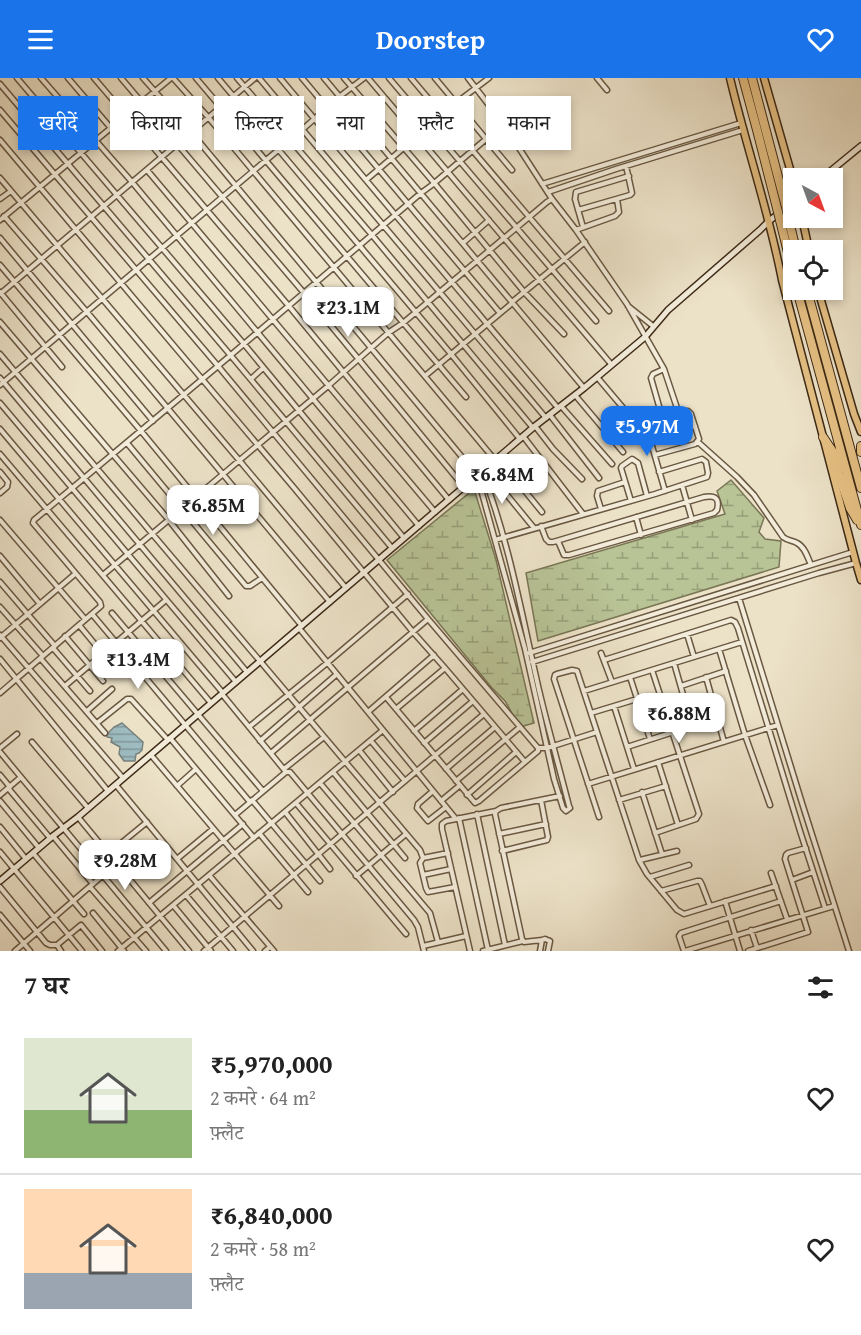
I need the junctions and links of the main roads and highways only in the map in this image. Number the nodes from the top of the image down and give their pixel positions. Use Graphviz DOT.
graph roads {
  1 [pos="730,78"];
  2 [pos="742,78"];
  3 [pos="752,78"];
  4 [pos="764,78"];
  5 [pos="790,168"];
  6 [pos="782,216"];
  7 [pos="786,240"];
  8 [pos="792,240"];
  9 [pos="782,280"];
  10 [pos="800,300"];
  11 [pos="810,300"];
  12 [pos="821,300"];
  13 [pos="861,432"];
  14 [pos="823,437"];
  15 [pos="861,446"];
  16 [pos="861,452"];
  17 [pos="861,488"];
  18 [pos="861,526"];
  19 [pos="861,579"];
  1 -- 9 [label="main road"];
  2 -- 6 [label="highway"];
  3 -- 6 [label="highway, bridge"];
  4 -- 5 [label="main road"];
  6 -- 7 [label="highway"];
  6 -- 8 [label="highway"];
  9 -- 14 [label="main road"];
  10 -- 18 [label="highway"];
  11 -- 17 [label="highway"];
  12 -- 13 [label="main road"];
  14 -- 18 [label="highway"];
  14 -- 19 [label="main road"];
  15 -- 16 [label="highway"];
}
